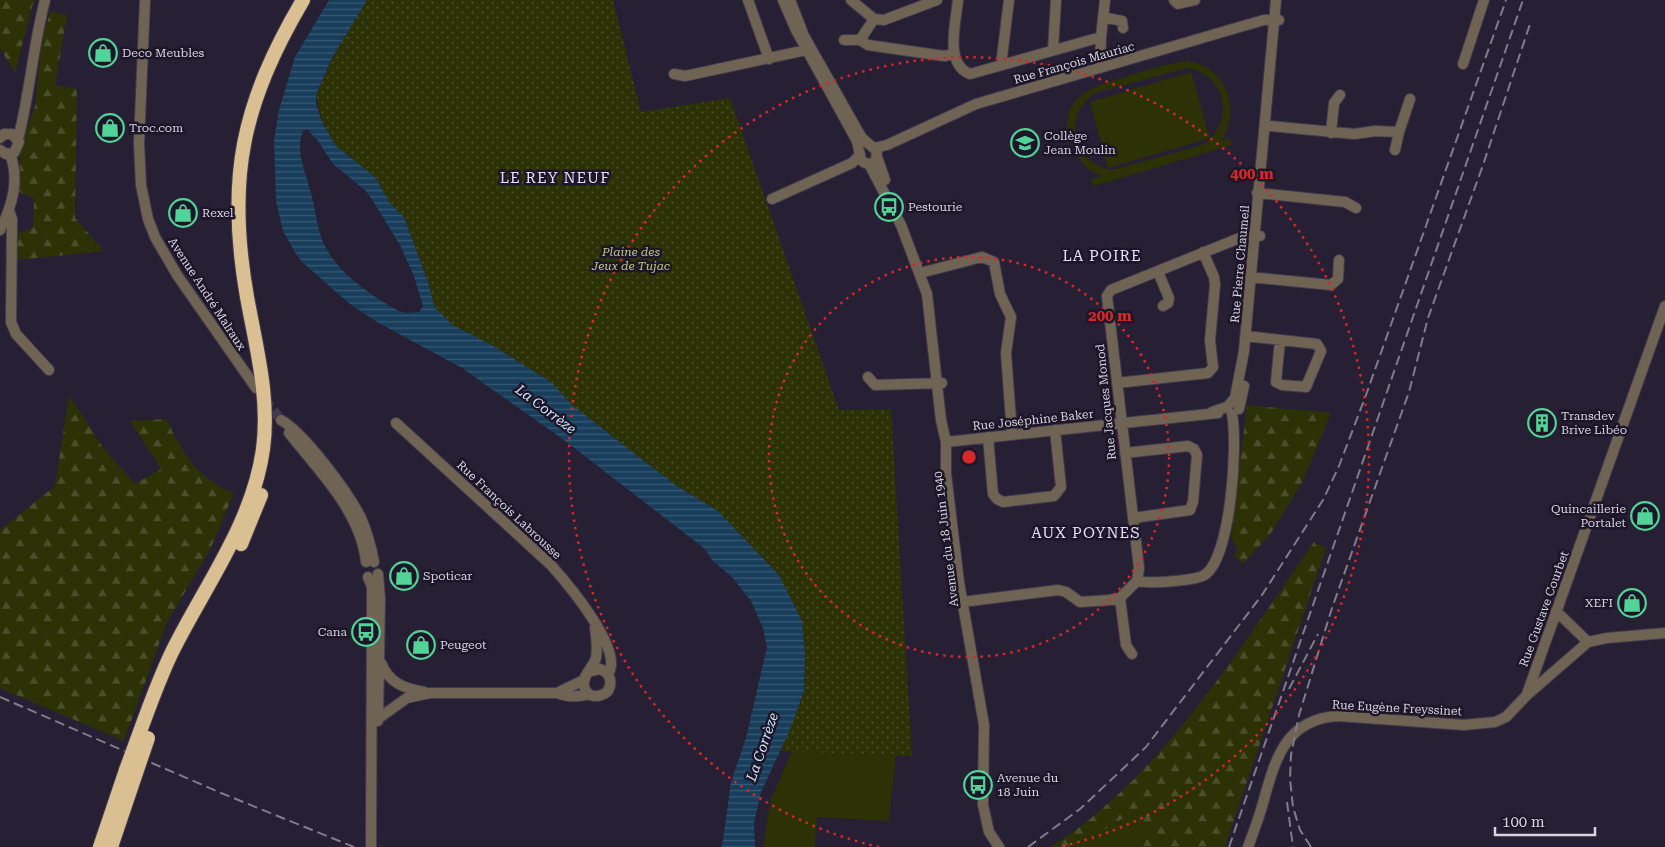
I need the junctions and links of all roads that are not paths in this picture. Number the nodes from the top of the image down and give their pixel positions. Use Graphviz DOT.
graph roads {
  1 [pos="45,0"];
  2 [pos="145,0"];
  3 [pos="303,0"];
  4 [pos="313,0"];
  5 [pos="748,0"];
  6 [pos="852,0"];
  7 [pos="936,0"];
  8 [pos="958,0"];
  9 [pos="1009,0"];
  10 [pos="1056,0"];
  11 [pos="1106,0"];
  12 [pos="1174,0"];
  13 [pos="1195,0"];
  14 [pos="1276,0"];
  15 [pos="1281,0"];
  16 [pos="1484,0"];
  17 [pos="789,2"];
  18 [pos="1103,17"];
  19 [pos="874,19"];
  20 [pos="1277,20"];
  21 [pos="1123,28"];
  22 [pos="1101,38"];
  23 [pos="844,40"];
  24 [pos="860,40"];
  25 [pos="809,50"];
  26 [pos="1053,50"];
  27 [pos="954,54"];
  28 [pos="769,59"];
  29 [pos="1463,64"];
  30 [pos="1003,65"];
  31 [pos="1100,68"];
  32 [pos="674,74"];
  33 [pos="1340,95"];
  34 [pos="1410,99"];
  35 [pos="1269,126"];
  36 [pos="1399,132"];
  37 [pos="1331,133"];
  38 [pos="0,137"];
  39 [pos="18,138"];
  40 [pos="0,150"];
  41 [pos="1395,150"];
  42 [pos="875,151"];
  43 [pos="10,154"];
  44 [pos="860,159"];
  45 [pos="1260,194"];
  46 [pos="772,199"];
  47 [pos="1356,208"];
  48 [pos="9,211"];
  49 [pos="0,230"];
  50 [pos="1258,236"];
  51 [pos="1203,252"];
  52 [pos="1338,260"];
  53 [pos="924,272"];
  54 [pos="1158,272"];
  55 [pos="1253,278"];
  56 [pos="1163,306"];
  57 [pos="1665,306"];
  58 [pos="1248,337"];
  59 [pos="1280,340"];
  60 [pos="48,370"];
  61 [pos="868,377"];
  62 [pos="1117,382"];
  63 [pos="939,383"];
  64 [pos="256,388"];
  65 [pos="1233,410"];
  66 [pos="1120,422"];
  67 [pos="396,423"];
  68 [pos="1055,430"];
  69 [pos="1012,434"];
  70 [pos="988,437"];
  71 [pos="949,442"];
  72 [pos="1125,453"];
  73 [pos="1133,518"];
  74 [pos="370,562"];
  75 [pos="1137,581"];
  76 [pos="1120,598"];
  77 [pos="964,602"];
  78 [pos="1556,611"];
  79 [pos="595,623"];
  80 [pos="1665,634"];
  81 [pos="1588,642"];
  82 [pos="607,645"];
  83 [pos="1132,654"];
  84 [pos="596,655"];
  85 [pos="376,659"];
  86 [pos="608,674"];
  87 [pos="586,676"];
  88 [pos="394,682"];
  89 [pos="430,693"];
  90 [pos="558,693"];
  91 [pos="589,694"];
  92 [pos="1527,694"];
  93 [pos="378,695"];
  94 [pos="393,707"];
  95 [pos="375,715"];
  96 [pos="143,739"];
  97 [pos="131,772"];
  98 [pos="997,843"];
  99 [pos="100,847"];
  100 [pos="111,847"];
  101 [pos="371,847"];
  102 [pos="1248,847"];
  1 -- 39 [label="street"];
  2 -- 64 [label="street, Avenue André Malraux"];
  3 -- 96 [label="highway"];
  4 -- 96 [label="highway"];
  5 -- 28 [label="street"];
  6 -- 19 [label="street"];
  7 -- 19 [label="street"];
  8 -- 27 [label="street"];
  9 -- 30 [label="street"];
  10 -- 26 [label="street"];
  11 -- 18 [label="street"];
  12 -- 13 [label="street"];
  14 -- 20 [label="street, Rue Pierre Chaumeil"];
  15 -- 20 [label="street, Rue Pierre Chaumeil"];
  16 -- 29 [label="street"];
  17 -- 25 [label="street, Avenue du 18 Juin 1940"];
  18 -- 21 [label="street"];
  18 -- 22 [label="street"];
  19 -- 24 [label="street"];
  20 -- 31 [label="street, Rue François Mauriac"];
  20 -- 35 [label="street, Rue Pierre Chaumeil"];
  20 -- 45 [label="street, Rue Pierre Chaumeil"];
  22 -- 26 [label="street"];
  22 -- 31 [label="street"];
  23 -- 24 [label="street"];
  24 -- 27 [label="street"];
  25 -- 28 [label="street"];
  25 -- 42 [label="street, Avenue du 18 Juin 1940"];
  25 -- 44 [label="street, Avenue du 18 Juin 1940"];
  26 -- 30 [label="street"];
  27 -- 30 [label="street"];
  28 -- 32 [label="street"];
  31 -- 42 [label="street, Rue François Mauriac"];
  33 -- 37 [label="street"];
  34 -- 36 [label="street"];
  35 -- 37 [label="street"];
  35 -- 45 [label="street, Rue Pierre Chaumeil"];
  36 -- 37 [label="street"];
  36 -- 41 [label="street"];
  38 -- 39 [label="street"];
  39 -- 43 [label="street"];
  40 -- 43 [label="street"];
  42 -- 44 [label="street"];
  42 -- 44 [label="street"];
  42 -- 53 [label="street, Avenue du 18 Juin 1940"];
  43 -- 48 [label="street"];
  44 -- 46 [label="street"];
  44 -- 63 [label="street, Avenue du 18 Juin 1940"];
  45 -- 47 [label="street"];
  45 -- 50 [label="street, Rue Pierre Chaumeil"];
  48 -- 49 [label="street"];
  48 -- 60 [label="street"];
  50 -- 51 [label="street, Rue Jacques Monod"];
  50 -- 55 [label="street, Rue Pierre Chaumeil"];
  51 -- 54 [label="street, Rue Jacques Monod"];
  51 -- 62 [label="street"];
  52 -- 55 [label="street"];
  53 -- 63 [label="street, Avenue du 18 Juin 1940"];
  53 -- 69 [label="street"];
  54 -- 56 [label="street"];
  54 -- 62 [label="street, Rue Jacques Monod"];
  55 -- 58 [label="street, Rue Pierre Chaumeil"];
  57 -- 78 [label="street, Rue Gustave Courbet"];
  58 -- 59 [label="street"];
  58 -- 65 [label="street, Rue Pierre Chaumeil"];
  59 -- 59 [label="street"];
  61 -- 63 [label="street"];
  62 -- 66 [label="street, Rue Jacques Monod"];
  63 -- 71 [label="street, Avenue du 18 Juin 1940"];
  65 -- 66 [label="street, Rue Joséphine Baker"];
  65 -- 75 [label="street"];
  66 -- 68 [label="street, Rue Joséphine Baker"];
  66 -- 72 [label="street, Rue Jacques Monod"];
  67 -- 79 [label="street, Rue François Labrousse"];
  68 -- 69 [label="street, Rue Joséphine Baker"];
  68 -- 70 [label="street"];
  69 -- 70 [label="street, Rue Joséphine Baker"];
  70 -- 71 [label="street, Rue Joséphine Baker"];
  71 -- 77 [label="street, Avenue du 18 Juin 1940"];
  71 -- 77 [label="street, Avenue du 18 Juin 1940"];
  72 -- 73 [label="street, Rue Jacques Monod"];
  72 -- 73 [label="street"];
  73 -- 75 [label="street, Rue Jacques Monod"];
  74 -- 74 [label="street"];
  74 -- 85 [label="street"];
  75 -- 76 [label="street"];
  76 -- 77 [label="street"];
  76 -- 83 [label="street"];
  77 -- 98 [label="street, Avenue du 18 Juin 1940"];
  78 -- 81 [label="street"];
  78 -- 92 [label="street, Rue Gustave Courbet"];
  79 -- 82 [label="street, Rue François Labrousse"];
  79 -- 84 [label="street"];
  80 -- 81 [label="street"];
  81 -- 92 [label="street, Rue Eugène Freyssinet"];
  82 -- 84 [label="street"];
  82 -- 86 [label="street, Rue François Labrousse"];
  84 -- 87 [label="street"];
  85 -- 88 [label="street"];
  85 -- 93 [label="street"];
  85 -- 95 [label="street"];
  86 -- 87 [label="street"];
  86 -- 91 [label="street, Rue François Labrousse"];
  87 -- 90 [label="street, Rue François Labrousse"];
  87 -- 91 [label="street"];
  88 -- 89 [label="street, Rue François Labrousse"];
  88 -- 93 [label="street"];
  89 -- 90 [label="street, Rue François Labrousse"];
  89 -- 94 [label="street, Rue François Labrousse"];
  90 -- 91 [label="street, Rue François Labrousse"];
  92 -- 102 [label="street, Rue Eugène Freyssinet"];
  93 -- 94 [label="street"];
  93 -- 95 [label="street"];
  94 -- 95 [label="street, Rue François Labrousse"];
  95 -- 101 [label="street"];
  96 -- 97 [label="highway, bridge"];
  97 -- 99 [label="highway"];
  97 -- 100 [label="highway"];
}
